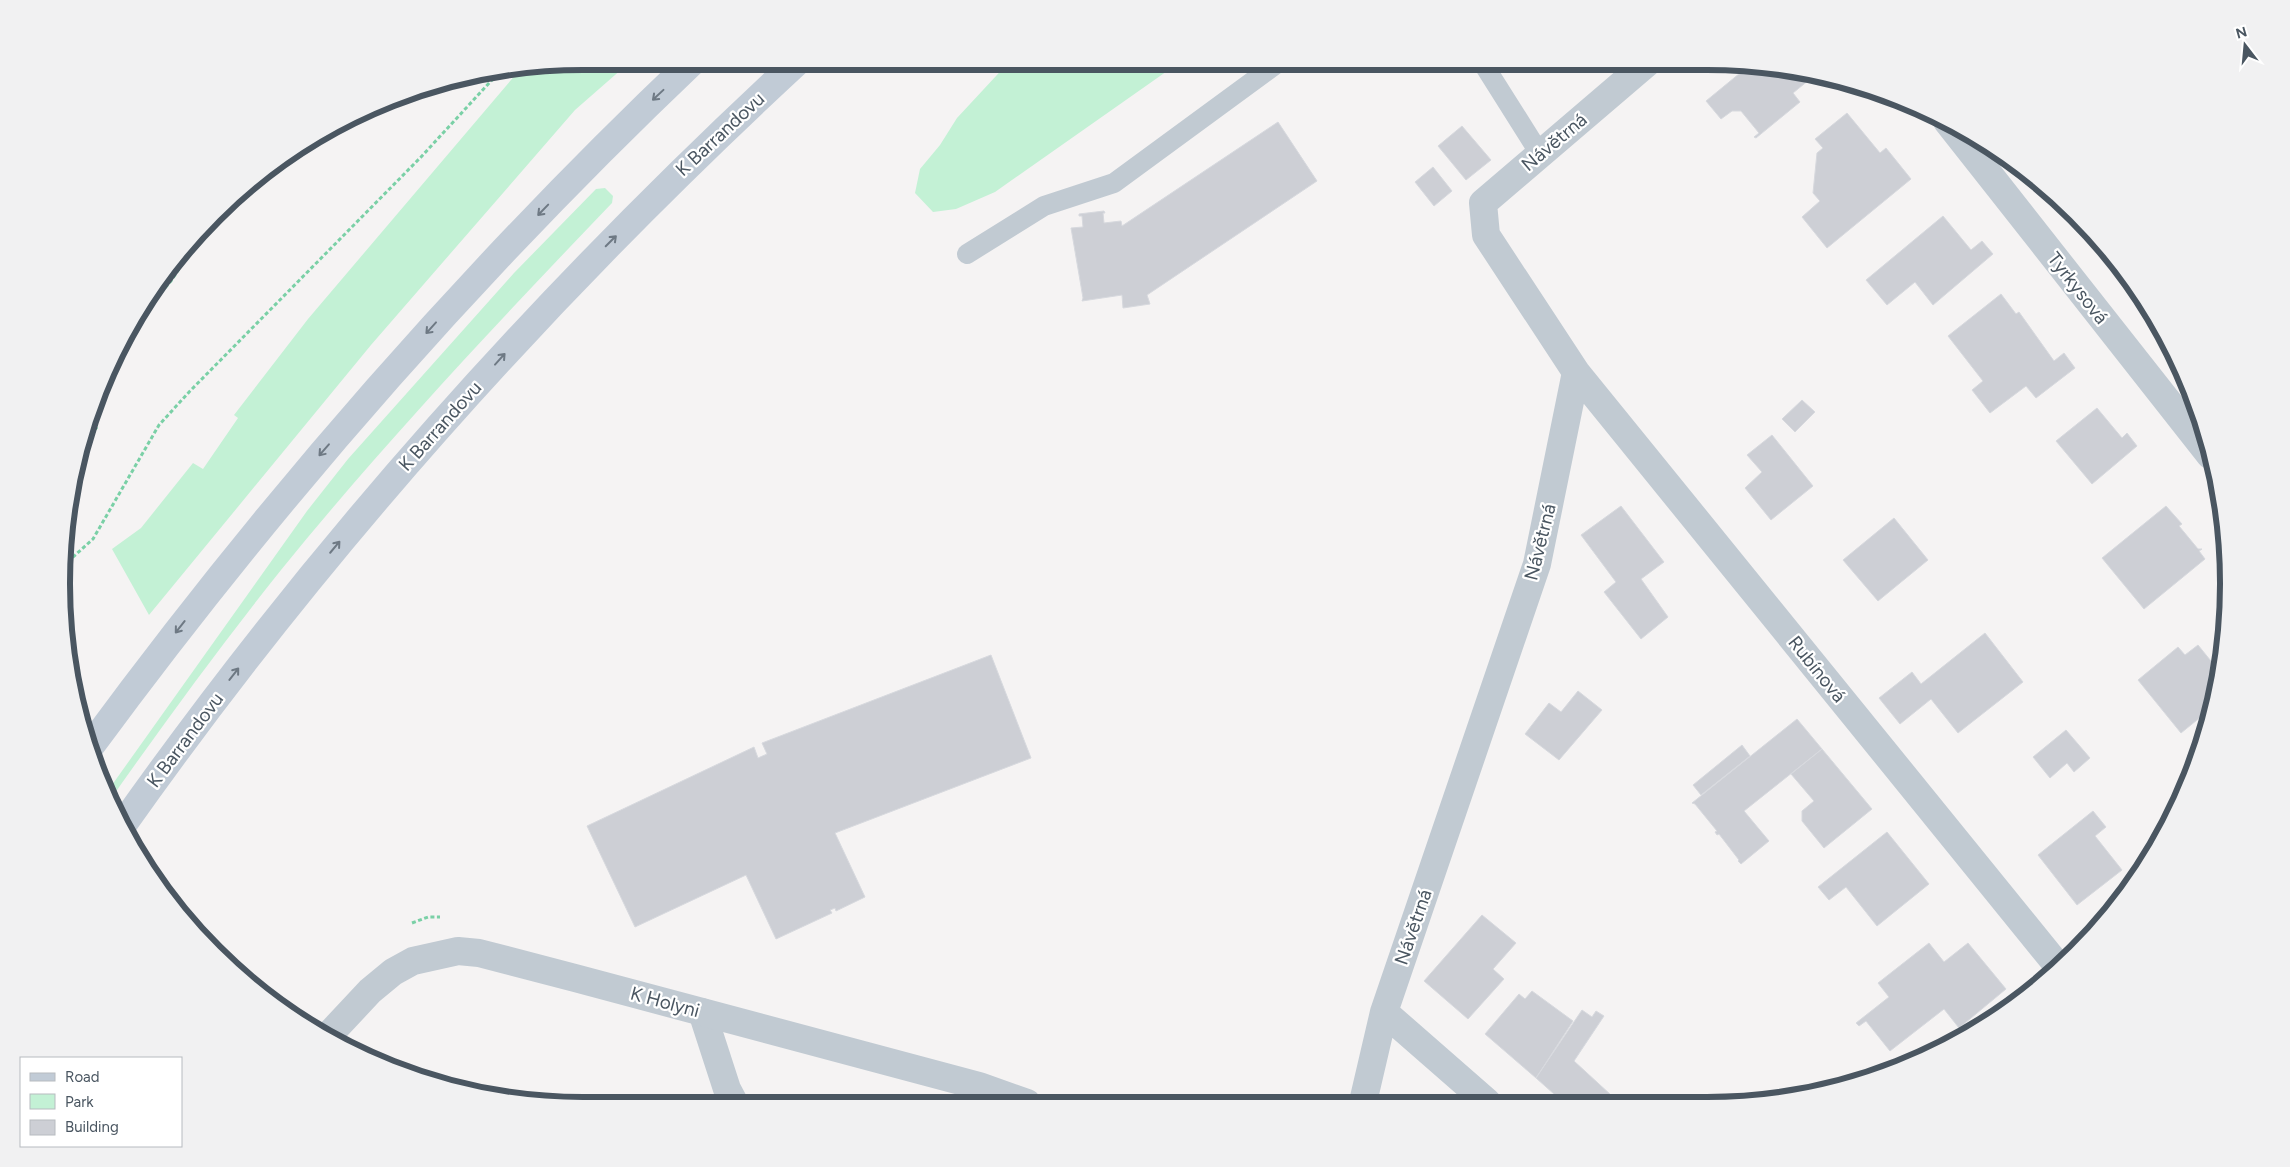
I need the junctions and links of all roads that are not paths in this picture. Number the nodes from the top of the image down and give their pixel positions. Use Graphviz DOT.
graph roads {
  1 [pos="684,70"];
  2 [pos="789,70"];
  3 [pos="1268,70"];
  4 [pos="1487,70"];
  5 [pos="1639,70"];
  6 [pos="1960,137"];
  7 [pos="1540,154"];
  8 [pos="967,254"];
  9 [pos="1576,372"];
  10 [pos="2201,443"];
  11 [pos="95,741"];
  12 [pos="127,819"];
  13 [pos="2054,961"];
  14 [pos="702,1012"];
  15 [pos="1384,1012"];
  16 [pos="332,1031"];
  17 [pos="731,1097"];
  18 [pos="1010,1097"];
  19 [pos="1364,1097"];
  20 [pos="1481,1097"];
  1 -- 11 [label="main road, one-way"];
  12 -- 2 [label="main road, K Barrandovu, one-way"];
  3 -- 8 [label="lane"];
  4 -- 7 [label="lane"];
  5 -- 7 [label="street, Návětrná"];
  6 -- 10 [label="street, Tyrkysová"];
  7 -- 9 [label="street, Návětrná"];
  9 -- 13 [label="street, Rubínová"];
  9 -- 15 [label="street, Návětrná"];
  14 -- 16 [label="street, K Holyni"];
  14 -- 17 [label="street"];
  14 -- 18 [label="street, K Holyni"];
  15 -- 19 [label="street, Návětrná"];
  15 -- 20 [label="street"];
}
